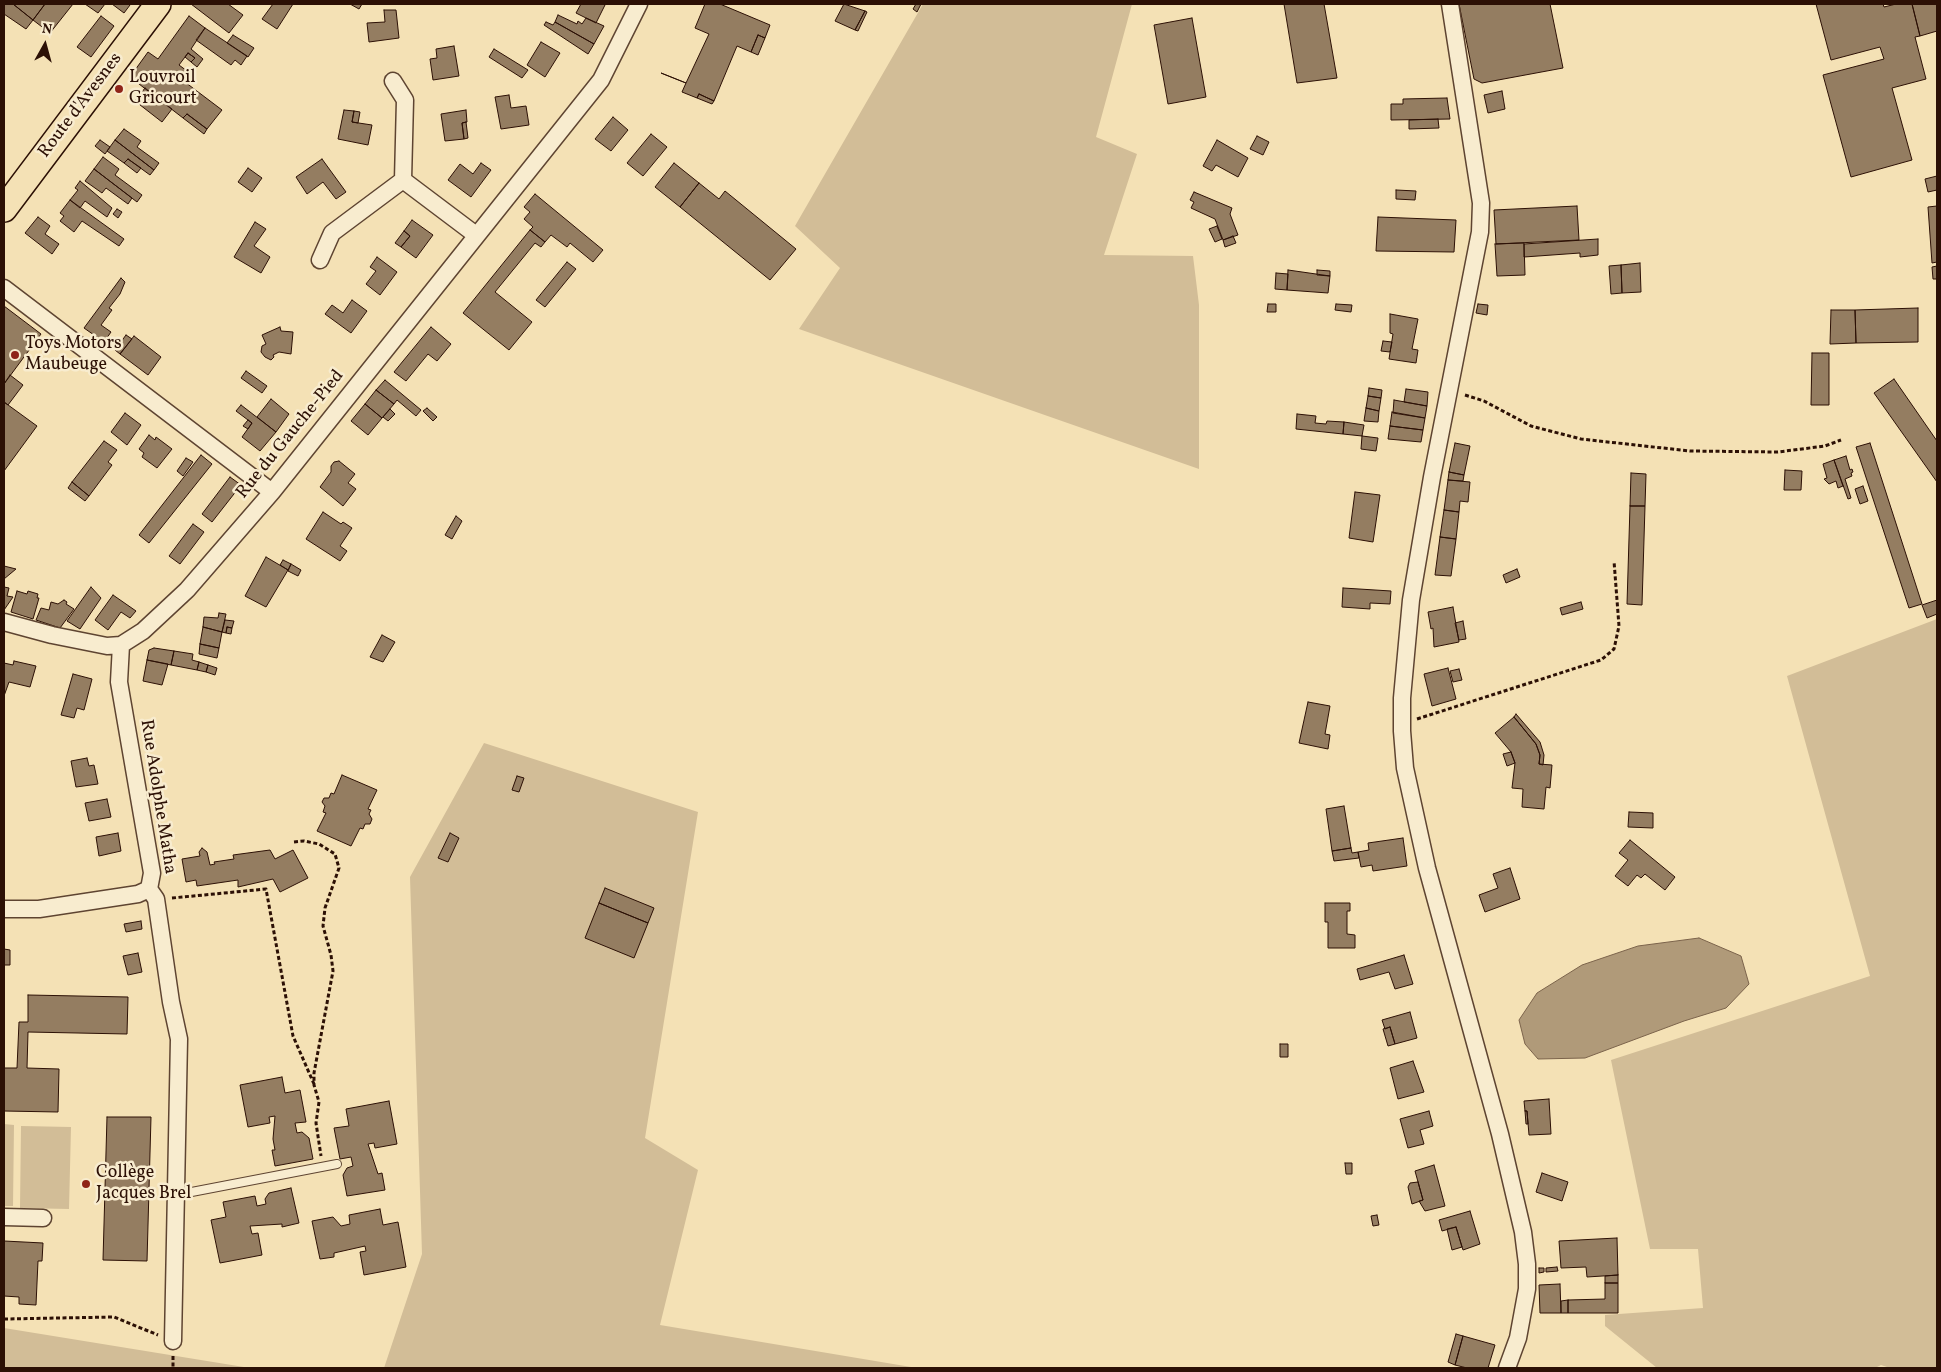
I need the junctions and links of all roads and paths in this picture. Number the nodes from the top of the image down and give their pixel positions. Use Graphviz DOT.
graph roads {
  1 [pos="158,4"];
  2 [pos="639,4"];
  3 [pos="1450,4"];
  4 [pos="393,81"];
  5 [pos="403,180"];
  6 [pos="4,209"];
  7 [pos="476,235"];
  8 [pos="320,260"];
  9 [pos="4,288"];
  10 [pos="1450,390"];
  11 [pos="1841,440"];
  12 [pos="272,492"];
  13 [pos="1614,561"];
  14 [pos="4,622"];
  15 [pos="121,645"];
  16 [pos="1402,723"];
  17 [pos="294,842"];
  18 [pos="153,894"];
  19 [pos="4,909"];
  20 [pos="314,1085"];
  21 [pos="337,1164"];
  22 [pos="322,1167"];
  23 [pos="176,1195"];
  24 [pos="4,1217"];
  25 [pos="43,1218"];
  26 [pos="4,1319"];
  27 [pos="173,1341"];
  28 [pos="1507,1368"];
  1 -- 6 [label="main road, Route d'Avesnes"];
  2 -- 7 [label="street, Rue du Gauche-Pied"];
  3 -- 10 [label="street"];
  4 -- 5 [label="street"];
  5 -- 7 [label="street"];
  5 -- 8 [label="street"];
  7 -- 12 [label="street, Rue du Gauche-Pied"];
  9 -- 12 [label="street"];
  10 -- 11 [label="path"];
  10 -- 16 [label="street"];
  12 -- 15 [label="street, Rue du Gauche-Pied"];
  13 -- 16 [label="path"];
  14 -- 15 [label="street"];
  15 -- 18 [label="street, Rue Adolphe Matha"];
  16 -- 28 [label="street"];
  17 -- 20 [label="path"];
  18 -- 19 [label="street"];
  18 -- 20 [label="path"];
  18 -- 23 [label="street, Rue Adolphe Matha"];
  20 -- 22 [label="path"];
  21 -- 22 [label="lane"];
  22 -- 23 [label="lane"];
  23 -- 27 [label="street, Rue Adolphe Matha"];
  24 -- 25 [label="street"];
  26 -- 27 [label="path"];
}
